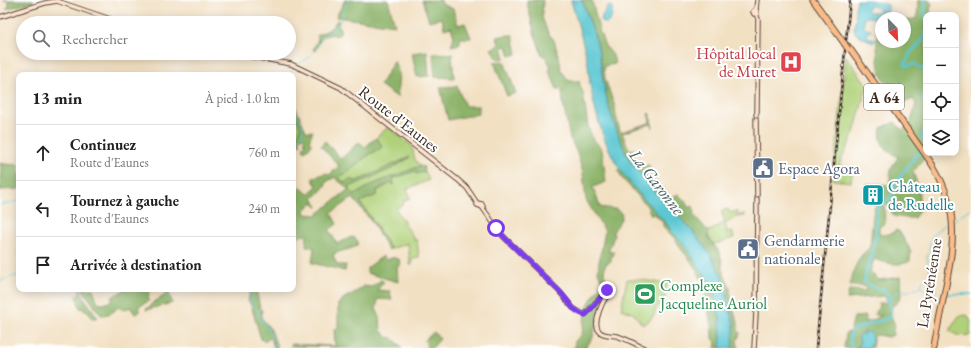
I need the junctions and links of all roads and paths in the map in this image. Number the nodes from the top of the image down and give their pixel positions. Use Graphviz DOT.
graph roads {
  1 [pos="757,0"];
  2 [pos="814,0"];
  3 [pos="102,16"];
  4 [pos="0,17"];
  5 [pos="270,60"];
  6 [pos="644,348"];
  7 [pos="754,348"];
  8 [pos="933,348"];
  1 -- 7 [label="main road"];
  2 -- 8 [label="highway, La Pyrénéenne / A 64"];
  3 -- 4 [label="main road"];
  5 -- 6 [label="main road, Route d'Eaunes"];
}
